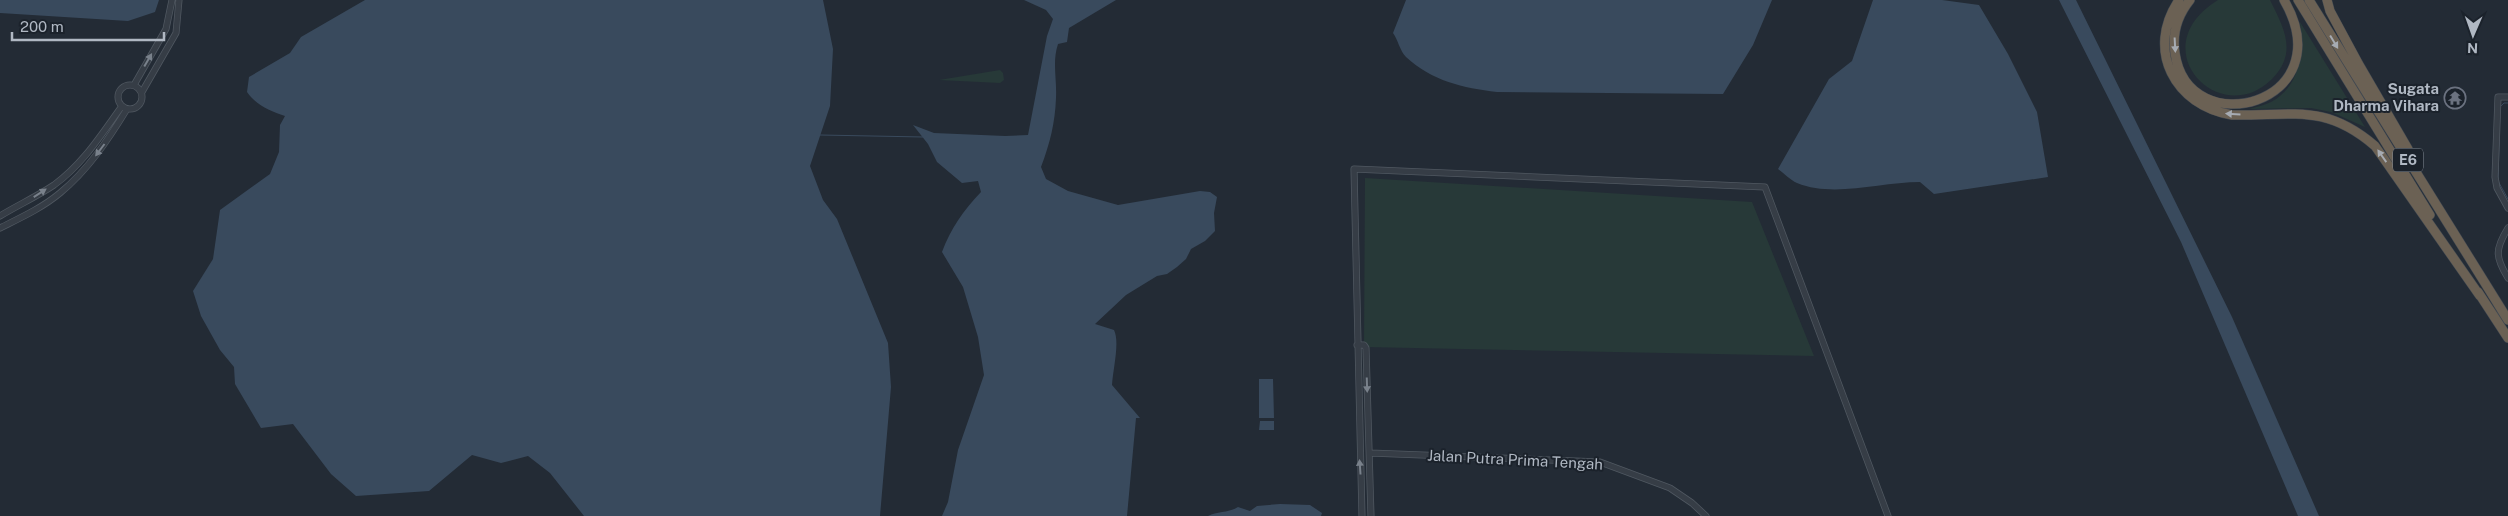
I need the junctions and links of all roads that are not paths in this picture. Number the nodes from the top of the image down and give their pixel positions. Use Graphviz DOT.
graph roads {
  1 [pos="172,0"];
  2 [pos="179,0"];
  3 [pos="2179,0"];
  4 [pos="2190,0"];
  5 [pos="2284,0"];
  6 [pos="2298,0"];
  7 [pos="2309,0"];
  8 [pos="2327,0"];
  9 [pos="134,86"];
  10 [pos="142,92"];
  11 [pos="2508,97"];
  12 [pos="124,108"];
  13 [pos="76,166"];
  14 [pos="82,172"];
  15 [pos="12,208"];
  16 [pos="2508,208"];
  17 [pos="0,216"];
  18 [pos="19,219"];
  19 [pos="0,228"];
  20 [pos="2508,228"];
  21 [pos="2508,278"];
  22 [pos="2490,291"];
  23 [pos="2480,296"];
  24 [pos="2508,320"];
  25 [pos="2508,338"];
  26 [pos="1357,344"];
  27 [pos="1370,453"];
  28 [pos="1362,516"];
  29 [pos="1371,516"];
  30 [pos="1706,516"];
  31 [pos="1888,516"];
  9 -- 1 [label="street, one-way"];
  2 -- 10 [label="street"];
  23 -- 3 [label="highway, one-way"];
  4 -- 5 [label="highway, one-way"];
  6 -- 23 [label="highway, E6"];
  7 -- 22 [label="highway, E6, one-way"];
  8 -- 22 [label="highway"];
  9 -- 10 [label="street"];
  9 -- 12 [label="street"];
  10 -- 12 [label="street"];
  11 -- 16 [label="street"];
  12 -- 13 [label="street"];
  12 -- 14 [label="street, one-way"];
  13 -- 14 [label="street"];
  15 -- 13 [label="street, one-way"];
  14 -- 18 [label="street"];
  15 -- 17 [label="street"];
  15 -- 18 [label="street"];
  18 -- 19 [label="street"];
  20 -- 21 [label="street"];
  22 -- 24 [label="highway, E6"];
  23 -- 25 [label="highway, E6"];
  26 -- 27 [label="street, one-way"];
  28 -- 26 [label="street, one-way"];
  26 -- 31 [label="street"];
  27 -- 29 [label="street"];
  27 -- 30 [label="street, Jalan Putra Prima Tengah"];
}
